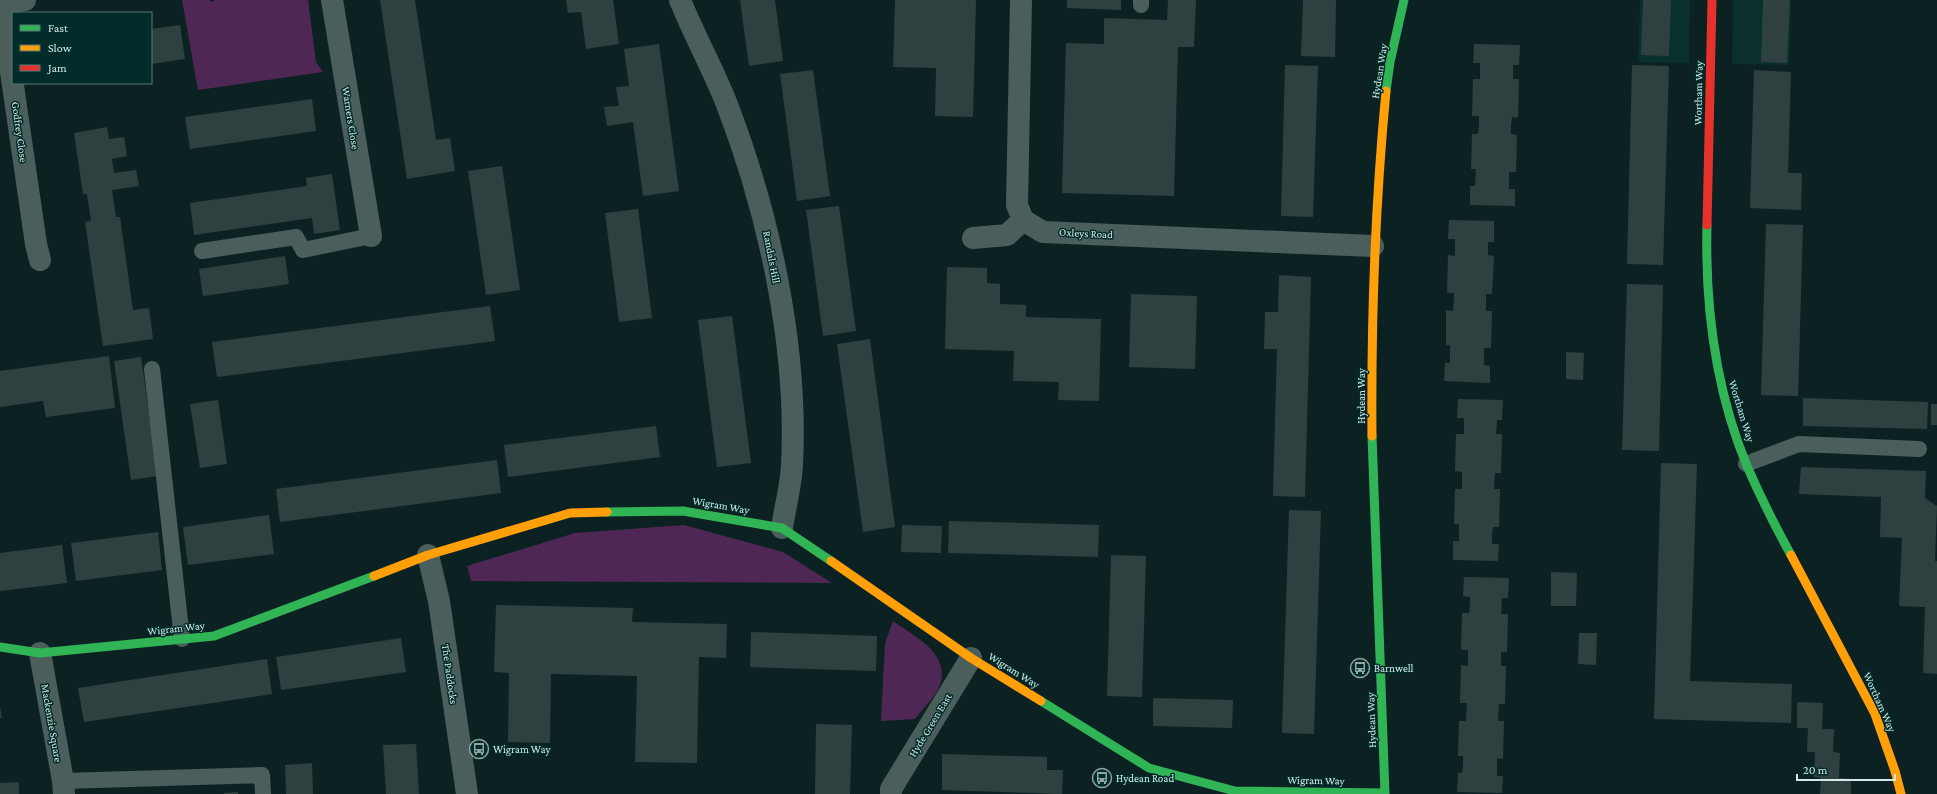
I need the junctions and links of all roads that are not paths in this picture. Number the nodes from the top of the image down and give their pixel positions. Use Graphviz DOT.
graph roads {
  1 [pos="26,0"];
  2 [pos="332,0"];
  3 [pos="680,0"];
  4 [pos="1021,0"];
  5 [pos="1404,0"];
  6 [pos="1712,0"];
  7 [pos="1,3"];
  8 [pos="12,79"];
  9 [pos="13,84"];
  10 [pos="1023,220"];
  11 [pos="370,236"];
  12 [pos="973,238"];
  13 [pos="1373,246"];
  14 [pos="202,251"];
  15 [pos="40,260"];
  16 [pos="152,369"];
  17 [pos="1919,449"];
  18 [pos="1746,464"];
  19 [pos="782,528"];
  20 [pos="428,555"];
  21 [pos="182,639"];
  22 [pos="0,647"];
  23 [pos="40,653"];
  24 [pos="971,658"];
  25 [pos="63,788"];
  26 [pos="263,794"];
  27 [pos="467,794"];
  28 [pos="891,794"];
  29 [pos="1385,794"];
  30 [pos="1901,794"];
  1 -- 7 [label="street"];
  2 -- 11 [label="street, Warners Close"];
  3 -- 19 [label="street, Randals Hill"];
  4 -- 10 [label="street"];
  5 -- 13 [label="street, Hydean Way"];
  6 -- 18 [label="street, Wortham Way"];
  7 -- 8 [label="street, Godfrey Close"];
  9 -- 15 [label="street, Godfrey Close"];
  10 -- 12 [label="street"];
  10 -- 13 [label="street, Oxleys Road"];
  11 -- 14 [label="lane"];
  13 -- 29 [label="street, Hydean Way"];
  16 -- 21 [label="lane"];
  17 -- 18 [label="lane"];
  18 -- 30 [label="street, Wortham Way"];
  19 -- 20 [label="street, Wigram Way"];
  19 -- 24 [label="street, Wigram Way"];
  20 -- 21 [label="street, Wigram Way"];
  20 -- 27 [label="street, The Paddocks"];
  21 -- 23 [label="street, Wigram Way"];
  22 -- 23 [label="street, Wigram Way"];
  23 -- 25 [label="street, Mackenzie Square"];
  24 -- 28 [label="street, Hyde Green East"];
  24 -- 29 [label="street, Wigram Way"];
  25 -- 26 [label="lane"];
}
